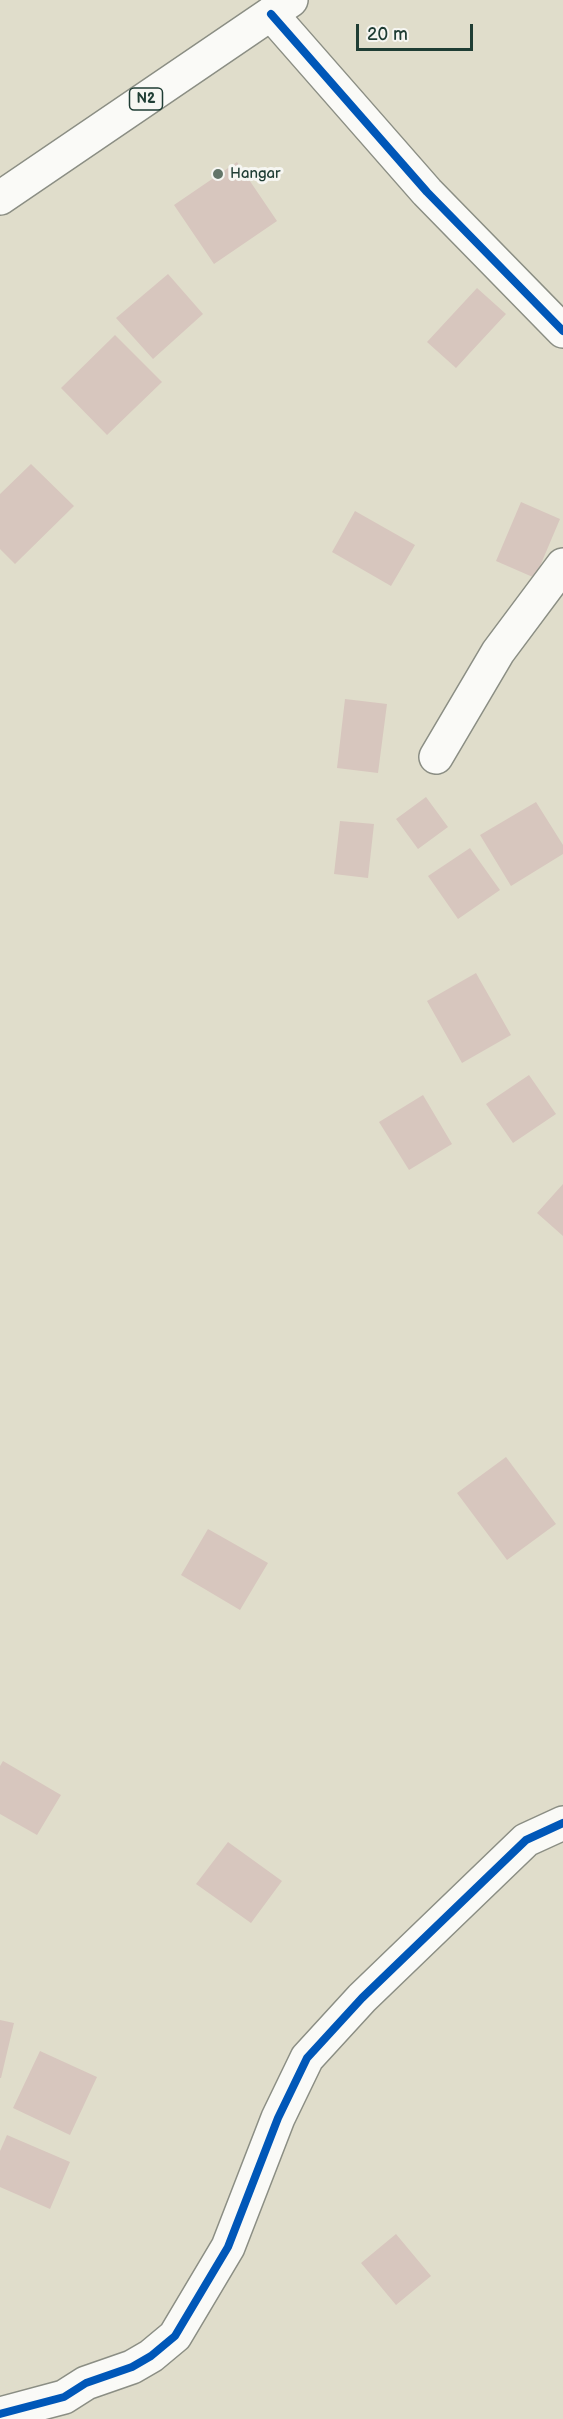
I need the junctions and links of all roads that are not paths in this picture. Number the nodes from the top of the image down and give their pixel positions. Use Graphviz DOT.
graph roads {
  1 [pos="281,7"];
  2 [pos="0,198"];
  3 [pos="563,331"];
  4 [pos="563,565"];
  5 [pos="436,757"];
  6 [pos="563,1823"];
  7 [pos="55,2408"];
  8 [pos="0,2414"];
  1 -- 2 [label="main road, N2"];
  1 -- 3 [label="main road"];
  4 -- 5 [label="main road"];
  6 -- 7 [label="main road"];
  7 -- 8 [label="main road"];
}
